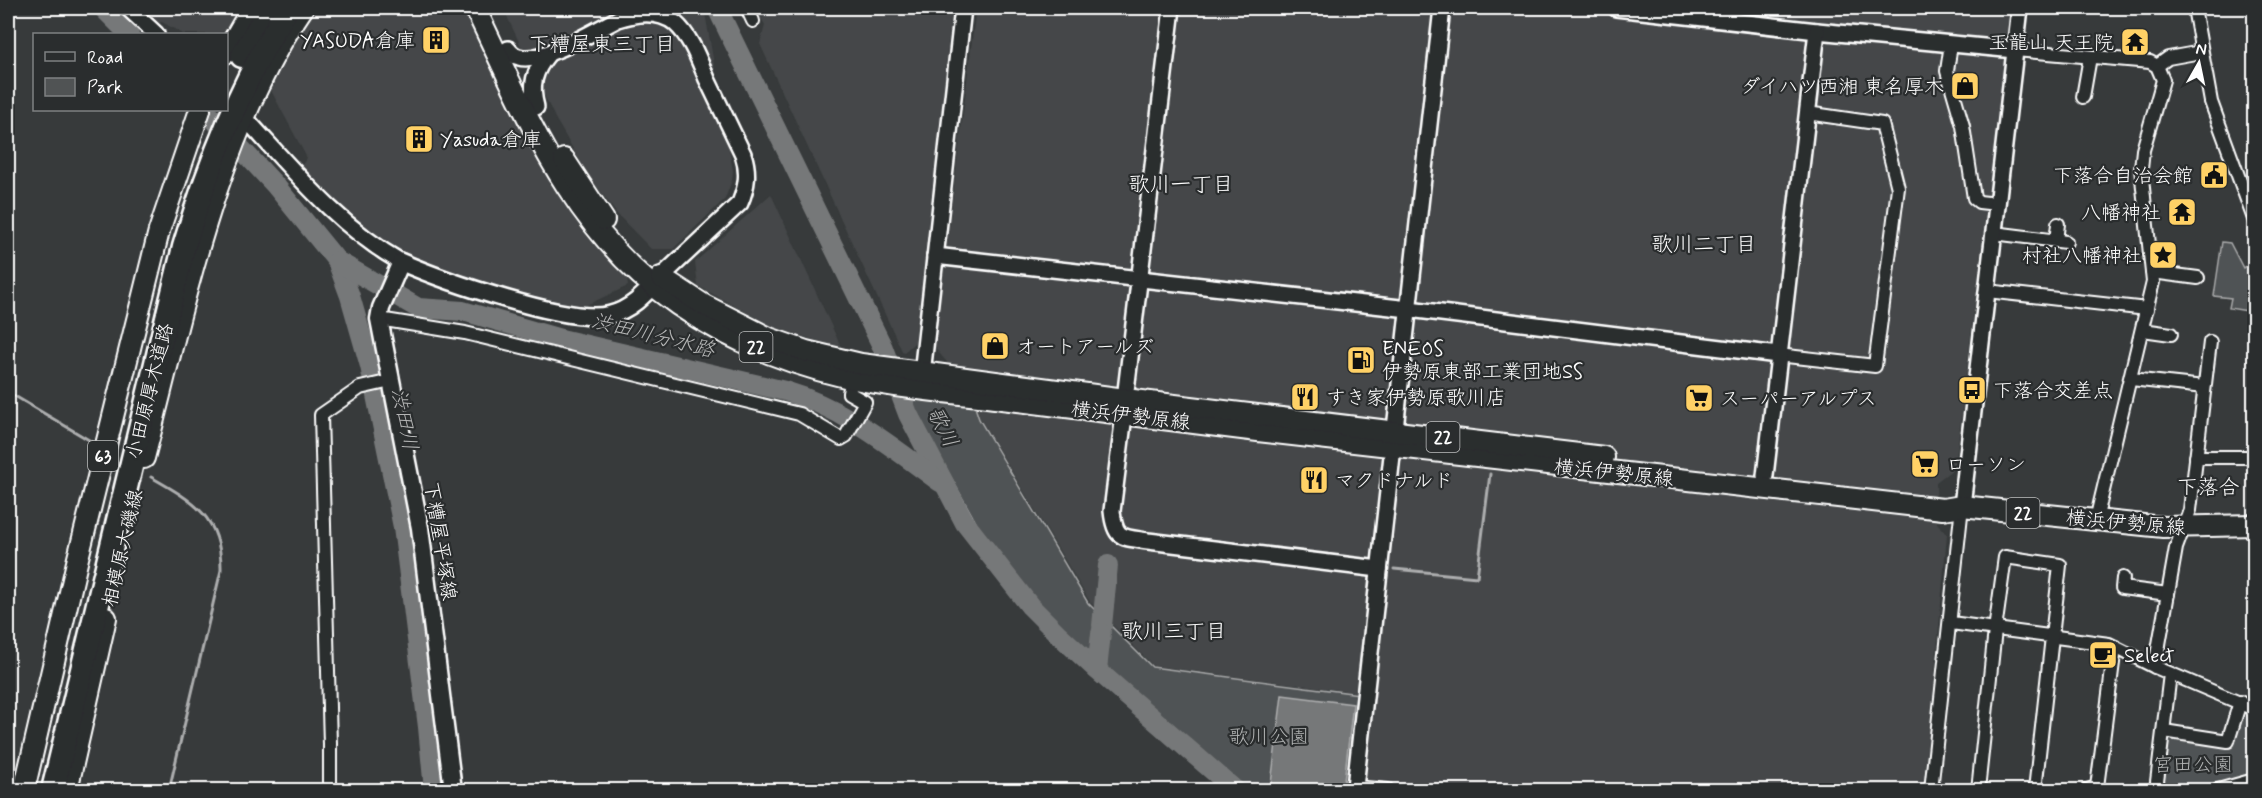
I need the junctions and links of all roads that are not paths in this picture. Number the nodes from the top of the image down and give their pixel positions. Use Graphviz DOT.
graph roads {
  1 [pos="128,8"];
  2 [pos="252,8"];
  3 [pos="269,8"];
  4 [pos="288,8"];
  5 [pos="303,8"];
  6 [pos="475,8"];
  7 [pos="489,8"];
  8 [pos="747,8"];
  9 [pos="963,8"];
  10 [pos="1172,8"];
  11 [pos="1442,8"];
  12 [pos="1616,8"];
  13 [pos="2020,8"];
  14 [pos="2193,8"];
  15 [pos="753,21"];
  16 [pos="1817,31"];
  17 [pos="155,33"];
  18 [pos="1951,44"];
  19 [pos="508,49"];
  20 [pos="228,50"];
  21 [pos="2015,50"];
  22 [pos="2201,52"];
  23 [pos="548,54"];
  24 [pos="2090,57"];
  25 [pos="2157,66"];
  26 [pos="228,83"];
  27 [pos="2083,97"];
  28 [pos="536,107"];
  29 [pos="1807,113"];
  30 [pos="233,118"];
  31 [pos="210,134"];
  32 [pos="1997,204"];
  33 [pos="2254,219"];
  34 [pos="2058,224"];
  35 [pos="1994,233"];
  36 [pos="935,255"];
  37 [pos="400,265"];
  38 [pos="2152,272"];
  39 [pos="1138,278"];
  40 [pos="2198,278"];
  41 [pos="657,282"];
  42 [pos="1987,291"];
  43 [pos="1409,309"];
  44 [pos="2147,309"];
  45 [pos="380,314"];
  46 [pos="2143,330"];
  47 [pos="2171,334"];
  48 [pos="2210,342"];
  49 [pos="1778,354"];
  50 [pos="861,375"];
  51 [pos="2131,379"];
  52 [pos="915,380"];
  53 [pos="392,381"];
  54 [pos="2204,387"];
  55 [pos="1124,407"];
  56 [pos="1394,439"];
  57 [pos="2196,456"];
  58 [pos="2251,457"];
  59 [pos="1765,476"];
  60 [pos="1962,506"];
  61 [pos="2096,520"];
  62 [pos="2254,525"];
  63 [pos="2183,527"];
  64 [pos="1379,569"];
  65 [pos="2122,588"];
  66 [pos="2168,594"];
  67 [pos="1951,623"];
  68 [pos="1995,630"];
  69 [pos="2053,637"];
  70 [pos="2115,646"];
  71 [pos="2155,667"];
  72 [pos="2170,674"];
  73 [pos="2240,702"];
  74 [pos="2254,709"];
  75 [pos="2164,731"];
  76 [pos="2254,780"];
  77 [pos="1355,789"];
  78 [pos="24,790"];
  79 [pos="40,790"];
  80 [pos="53,790"];
  81 [pos="67,790"];
  82 [pos="330,790"];
  83 [pos="453,790"];
  84 [pos="1388,790"];
  85 [pos="1931,790"];
  86 [pos="1978,790"];
  87 [pos="2035,790"];
  88 [pos="2087,790"];
  89 [pos="2156,790"];
  90 [pos="2218,790"];
  1 -- 17 [label="street"];
  2 -- 20 [label="main road"];
  3 -- 26 [label="highway"];
  4 -- 30 [label="highway, 小田原厚木道路"];
  5 -- 30 [label="main road"];
  6 -- 41 [label="main road, 横浜伊勢原線 / 22"];
  7 -- 19 [label="main road, 横浜伊勢原線 / 22"];
  8 -- 15 [label="street"];
  9 -- 36 [label="street"];
  10 -- 39 [label="street"];
  11 -- 43 [label="street"];
  12 -- 16 [label="street"];
  13 -- 21 [label="street"];
  14 -- 22 [label="street"];
  16 -- 18 [label="street"];
  16 -- 29 [label="street"];
  18 -- 21 [label="street"];
  18 -- 32 [label="street"];
  19 -- 23 [label="street"];
  19 -- 28 [label="main road, 横浜伊勢原線 / 22"];
  21 -- 24 [label="street"];
  21 -- 32 [label="street"];
  22 -- 25 [label="street"];
  22 -- 33 [label="street"];
  23 -- 28 [label="street"];
  23 -- 41 [label="street"];
  24 -- 25 [label="street"];
  24 -- 27 [label="street"];
  25 -- 38 [label="street"];
  28 -- 41 [label="main road, 横浜伊勢原線 / 22"];
  29 -- 49 [label="street"];
  29 -- 49 [label="street"];
  30 -- 31 [label="highway, 小田原厚木道路"];
  30 -- 37 [label="street"];
  31 -- 78 [label="main road, 相模原大磯線 / 63"];
  31 -- 79 [label="highway, 小田原厚木道路"];
  31 -- 80 [label="highway, 小田原厚木道路"];
  31 -- 81 [label="main road, 相模原大磯線 / 63"];
  32 -- 35 [label="street"];
  34 -- 35 [label="street"];
  35 -- 42 [label="street"];
  36 -- 39 [label="street"];
  36 -- 52 [label="street"];
  37 -- 41 [label="main road"];
  37 -- 45 [label="main road"];
  38 -- 40 [label="street"];
  38 -- 44 [label="street"];
  39 -- 43 [label="street"];
  39 -- 55 [label="street"];
  41 -- 50 [label="main road, 横浜伊勢原線 / 22"];
  42 -- 44 [label="street"];
  42 -- 60 [label="street"];
  43 -- 49 [label="street"];
  43 -- 56 [label="street"];
  44 -- 46 [label="street"];
  45 -- 50 [label="street"];
  45 -- 53 [label="main road, 下糟屋平塚線"];
  46 -- 47 [label="street"];
  46 -- 51 [label="street"];
  48 -- 54 [label="street"];
  49 -- 59 [label="street"];
  50 -- 52 [label="main road, 横浜伊勢原線 / 22"];
  51 -- 54 [label="street"];
  51 -- 61 [label="street"];
  52 -- 55 [label="main road, 横浜伊勢原線 / 22"];
  53 -- 82 [label="street"];
  53 -- 83 [label="main road, 下糟屋平塚線"];
  54 -- 57 [label="street"];
  55 -- 56 [label="main road, 横浜伊勢原線 / 22"];
  55 -- 64 [label="street"];
  56 -- 59 [label="main road, 横浜伊勢原線 / 22"];
  56 -- 60 [label="main road, 横浜伊勢原線 / 22"];
  56 -- 64 [label="street"];
  57 -- 58 [label="street"];
  57 -- 63 [label="street"];
  59 -- 60 [label="main road, 横浜伊勢原線 / 22"];
  60 -- 61 [label="main road, 横浜伊勢原線 / 22"];
  60 -- 67 [label="street"];
  61 -- 63 [label="main road, 横浜伊勢原線 / 22"];
  62 -- 63 [label="main road, 横浜伊勢原線 / 22"];
  63 -- 66 [label="street"];
  64 -- 77 [label="street"];
  65 -- 66 [label="street"];
  66 -- 71 [label="street"];
  67 -- 68 [label="street"];
  67 -- 85 [label="street"];
  68 -- 69 [label="street"];
  68 -- 69 [label="street"];
  68 -- 86 [label="street"];
  69 -- 70 [label="street"];
  69 -- 87 [label="street"];
  70 -- 71 [label="street"];
  70 -- 88 [label="street"];
  71 -- 72 [label="street"];
  72 -- 73 [label="street"];
  72 -- 75 [label="street"];
  73 -- 74 [label="street"];
  73 -- 75 [label="street"];
  75 -- 89 [label="street"];
  76 -- 90 [label="street"];
  77 -- 84 [label="street"];
}
